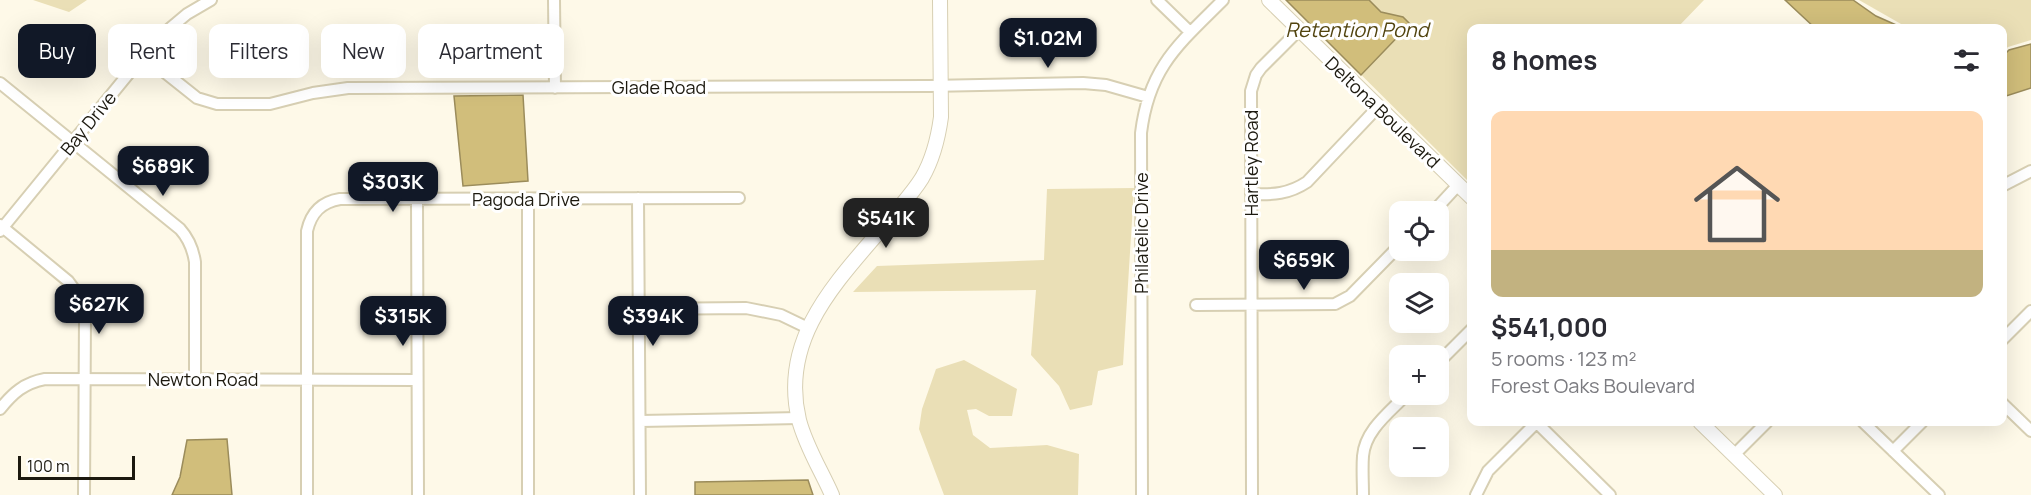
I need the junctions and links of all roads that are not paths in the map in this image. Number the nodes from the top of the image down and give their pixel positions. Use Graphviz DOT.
graph roads {
  1 [pos="211,0"];
  2 [pos="554,0"];
  3 [pos="940,0"];
  4 [pos="1157,0"];
  5 [pos="1223,0"];
  6 [pos="1269,0"];
  7 [pos="175,24"];
  8 [pos="1299,30"];
  9 [pos="1190,32"];
  10 [pos="124,78"];
  11 [pos="172,78"];
  12 [pos="0,82"];
  13 [pos="941,86"];
  14 [pos="555,87"];
  15 [pos="1148,97"];
  16 [pos="1378,107"];
  17 [pos="73,141"];
  18 [pos="2031,171"];
  19 [pos="2007,183"];
  20 [pos="1458,185"];
  21 [pos="1467,193"];
  22 [pos="1251,194"];
  23 [pos="638,198"];
  24 [pos="739,198"];
  25 [pos="417,199"];
  26 [pos="528,199"];
  27 [pos="1443,201"];
  28 [pos="1,228"];
  29 [pos="1389,256"];
  30 [pos="1196,305"];
  31 [pos="1252,305"];
  32 [pos="639,309"];
  33 [pos="2031,311"];
  34 [pos="808,327"];
  35 [pos="1467,334"];
  36 [pos="2007,335"];
  37 [pos="1449,352"];
  38 [pos="84,379"];
  39 [pos="195,379"];
  40 [pos="306,380"];
  41 [pos="417,380"];
  42 [pos="1396,405"];
  43 [pos="2007,408"];
  44 [pos="0,409"];
  45 [pos="799,418"];
  46 [pos="639,421"];
  47 [pos="1532,426"];
  48 [pos="1540,426"];
  49 [pos="1704,426"];
  50 [pos="1763,426"];
  51 [pos="1867,426"];
  52 [pos="1918,426"];
  53 [pos="2031,430"];
  54 [pos="1893,451"];
  55 [pos="1734,455"];
  56 [pos="84,495"];
  57 [pos="307,495"];
  58 [pos="418,495"];
  59 [pos="528,495"];
  60 [pos="640,495"];
  61 [pos="832,495"];
  62 [pos="1142,495"];
  63 [pos="1252,495"];
  64 [pos="1363,495"];
  65 [pos="1476,495"];
  66 [pos="1610,495"];
  67 [pos="1775,495"];
  68 [pos="1939,495"];
  1 -- 7 [label="street, Bay Drive"];
  2 -- 14 [label="street"];
  3 -- 13 [label="main road"];
  4 -- 9 [label="street"];
  5 -- 9 [label="street, Philatelic Drive"];
  6 -- 8 [label="main road, Deltona Boulevard"];
  8 -- 16 [label="main road, Deltona Boulevard"];
  8 -- 22 [label="street, Hartley Road"];
  9 -- 15 [label="street, Philatelic Drive"];
  10 -- 17 [label="street, Bay Drive"];
  11 -- 14 [label="street, Glade Road"];
  12 -- 17 [label="street"];
  13 -- 14 [label="street, Glade Road"];
  13 -- 15 [label="street, Glade Road"];
  13 -- 34 [label="main road"];
  15 -- 62 [label="street, Philatelic Drive"];
  16 -- 20 [label="main road, Deltona Boulevard"];
  16 -- 22 [label="street"];
  17 -- 28 [label="street, Bay Drive"];
  17 -- 39 [label="street"];
  18 -- 19 [label="street"];
  20 -- 21 [label="main road, Deltona Boulevard"];
  20 -- 27 [label="street"];
  22 -- 31 [label="street, Hartley Road"];
  23 -- 24 [label="street, Pagoda Drive"];
  23 -- 26 [label="street, Pagoda Drive"];
  23 -- 32 [label="street"];
  25 -- 26 [label="street, Pagoda Drive"];
  25 -- 40 [label="street, Pagoda Drive"];
  25 -- 41 [label="street"];
  26 -- 59 [label="street"];
  28 -- 38 [label="street"];
  29 -- 31 [label="street"];
  30 -- 31 [label="street"];
  31 -- 63 [label="street, Hartley Road"];
  32 -- 34 [label="street"];
  32 -- 46 [label="street"];
  33 -- 36 [label="street"];
  34 -- 45 [label="main road"];
  35 -- 37 [label="street"];
  38 -- 39 [label="street, Newton Road"];
  38 -- 44 [label="street, Newton Road"];
  38 -- 56 [label="street"];
  39 -- 40 [label="street, Newton Road"];
  40 -- 41 [label="street, Newton Road"];
  40 -- 57 [label="street, Pagoda Drive"];
  41 -- 58 [label="street"];
  42 -- 64 [label="street"];
  43 -- 53 [label="street"];
  45 -- 46 [label="street"];
  45 -- 61 [label="main road"];
  46 -- 60 [label="street"];
  47 -- 65 [label="street"];
  48 -- 66 [label="street"];
  49 -- 55 [label="main road"];
  50 -- 55 [label="street"];
  51 -- 54 [label="street"];
  52 -- 54 [label="street"];
  54 -- 68 [label="street"];
  55 -- 67 [label="main road"];
}
